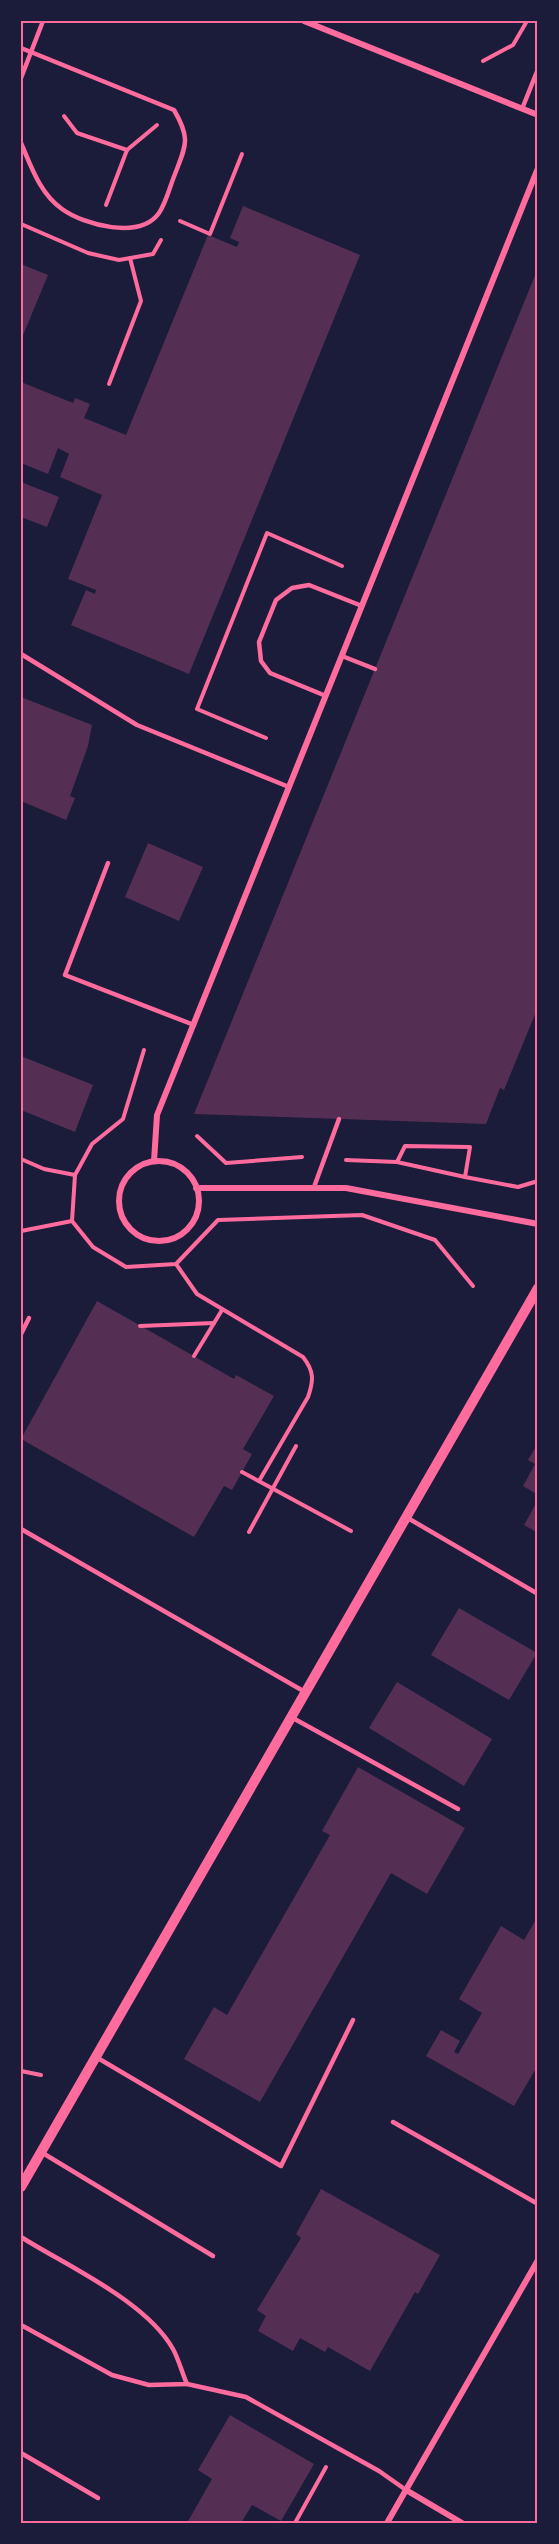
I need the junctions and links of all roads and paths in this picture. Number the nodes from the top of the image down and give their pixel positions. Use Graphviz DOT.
graph roads {
  1 [pos="42,21"];
  2 [pos="304,21"];
  3 [pos="527,21"];
  4 [pos="21,48"];
  5 [pos="30,52"];
  6 [pos="483,61"];
  7 [pos="538,69"];
  8 [pos="21,78"];
  9 [pos="522,109"];
  10 [pos="538,115"];
  11 [pos="64,117"];
  12 [pos="162,120"];
  13 [pos="21,143"];
  14 [pos="128,150"];
  15 [pos="538,168"];
  16 [pos="104,210"];
  17 [pos="130,258"];
  18 [pos="109,384"];
  19 [pos="362,606"];
  20 [pos="21,654"];
  21 [pos="342,656"];
  22 [pos="375,669"];
  23 [pos="326,696"];
  24 [pos="289,787"];
  25 [pos="108,863"];
  26 [pos="194,1025"];
  27 [pos="144,1050"];
  28 [pos="339,1119"];
  29 [pos="197,1136"];
  30 [pos="21,1159"];
  31 [pos="324,1159"];
  32 [pos="154,1161"];
  33 [pos="397,1162"];
  34 [pos="75,1175"];
  35 [pos="465,1177"];
  36 [pos="538,1181"];
  37 [pos="314,1186"];
  38 [pos="196,1188"];
  39 [pos="72,1221"];
  40 [pos="538,1224"];
  41 [pos="21,1232"];
  42 [pos="176,1264"];
  43 [pos="473,1286"];
  44 [pos="538,1288"];
  45 [pos="222,1310"];
  46 [pos="29,1318"];
  47 [pos="214,1323"];
  48 [pos="140,1326"];
  49 [pos="21,1334"];
  50 [pos="194,1356"];
  51 [pos="296,1446"];
  52 [pos="242,1472"];
  53 [pos="259,1481"];
  54 [pos="273,1489"];
  55 [pos="406,1517"];
  56 [pos="21,1529"];
  57 [pos="351,1531"];
  58 [pos="249,1532"];
  59 [pos="538,1594"];
  60 [pos="305,1692"];
  61 [pos="291,1717"];
  62 [pos="458,1809"];
  63 [pos="353,2020"];
  64 [pos="96,2057"];
  65 [pos="21,2071"];
  66 [pos="41,2075"];
  67 [pos="393,2122"];
  68 [pos="41,2152"];
  69 [pos="21,2187"];
  70 [pos="538,2204"];
  71 [pos="21,2237"];
  72 [pos="213,2256"];
  73 [pos="538,2260"];
  74 [pos="21,2325"];
  75 [pos="187,2384"];
  76 [pos="21,2453"];
  77 [pos="326,2467"];
  78 [pos="406,2490"];
  79 [pos="98,2498"];
  80 [pos="296,2523"];
  81 [pos="387,2523"];
  82 [pos="462,2523"];
  1 -- 5 [label="lane"];
  2 -- 9 [label="street"];
  3 -- 6 [label="path"];
  4 -- 5 [label="lane"];
  5 -- 8 [label="lane"];
  5 -- 13 [label="lane"];
  7 -- 9 [label="lane"];
  9 -- 10 [label="street"];
  11 -- 14 [label="path"];
  12 -- 14 [label="path"];
  14 -- 16 [label="path"];
  15 -- 19 [label="street"];
  17 -- 18 [label="path"];
  19 -- 21 [label="street"];
  19 -- 23 [label="lane"];
  20 -- 24 [label="lane"];
  21 -- 22 [label="lane"];
  21 -- 23 [label="street"];
  23 -- 24 [label="street"];
  24 -- 26 [label="street"];
  25 -- 26 [label="lane"];
  26 -- 32 [label="street"];
  27 -- 34 [label="path"];
  28 -- 31 [label="lane"];
  29 -- 31 [label="path"];
  30 -- 34 [label="path"];
  31 -- 33 [label="path"];
  31 -- 37 [label="lane"];
  32 -- 38 [label="street"];
  32 -- 38 [label="street"];
  33 -- 35 [label="path"];
  33 -- 35 [label="path"];
  34 -- 39 [label="path"];
  35 -- 36 [label="path"];
  37 -- 38 [label="street"];
  37 -- 40 [label="street"];
  39 -- 41 [label="path"];
  39 -- 42 [label="path"];
  42 -- 43 [label="path"];
  42 -- 45 [label="path"];
  44 -- 55 [label="street"];
  45 -- 47 [label="path"];
  45 -- 53 [label="path"];
  46 -- 49 [label="lane"];
  47 -- 48 [label="path"];
  47 -- 50 [label="path"];
  51 -- 54 [label="path"];
  52 -- 53 [label="path"];
  53 -- 54 [label="path"];
  54 -- 57 [label="path"];
  54 -- 58 [label="path"];
  55 -- 59 [label="lane"];
  55 -- 60 [label="street"];
  56 -- 60 [label="lane"];
  60 -- 61 [label="street"];
  61 -- 62 [label="lane"];
  61 -- 64 [label="street"];
  63 -- 64 [label="lane"];
  64 -- 68 [label="street"];
  65 -- 66 [label="path"];
  67 -- 70 [label="lane"];
  68 -- 69 [label="street"];
  68 -- 72 [label="lane"];
  71 -- 75 [label="lane"];
  73 -- 78 [label="street"];
  74 -- 75 [label="lane"];
  75 -- 78 [label="lane"];
  76 -- 79 [label="lane"];
  77 -- 80 [label="path"];
  78 -- 81 [label="street"];
  78 -- 82 [label="street"];
}
